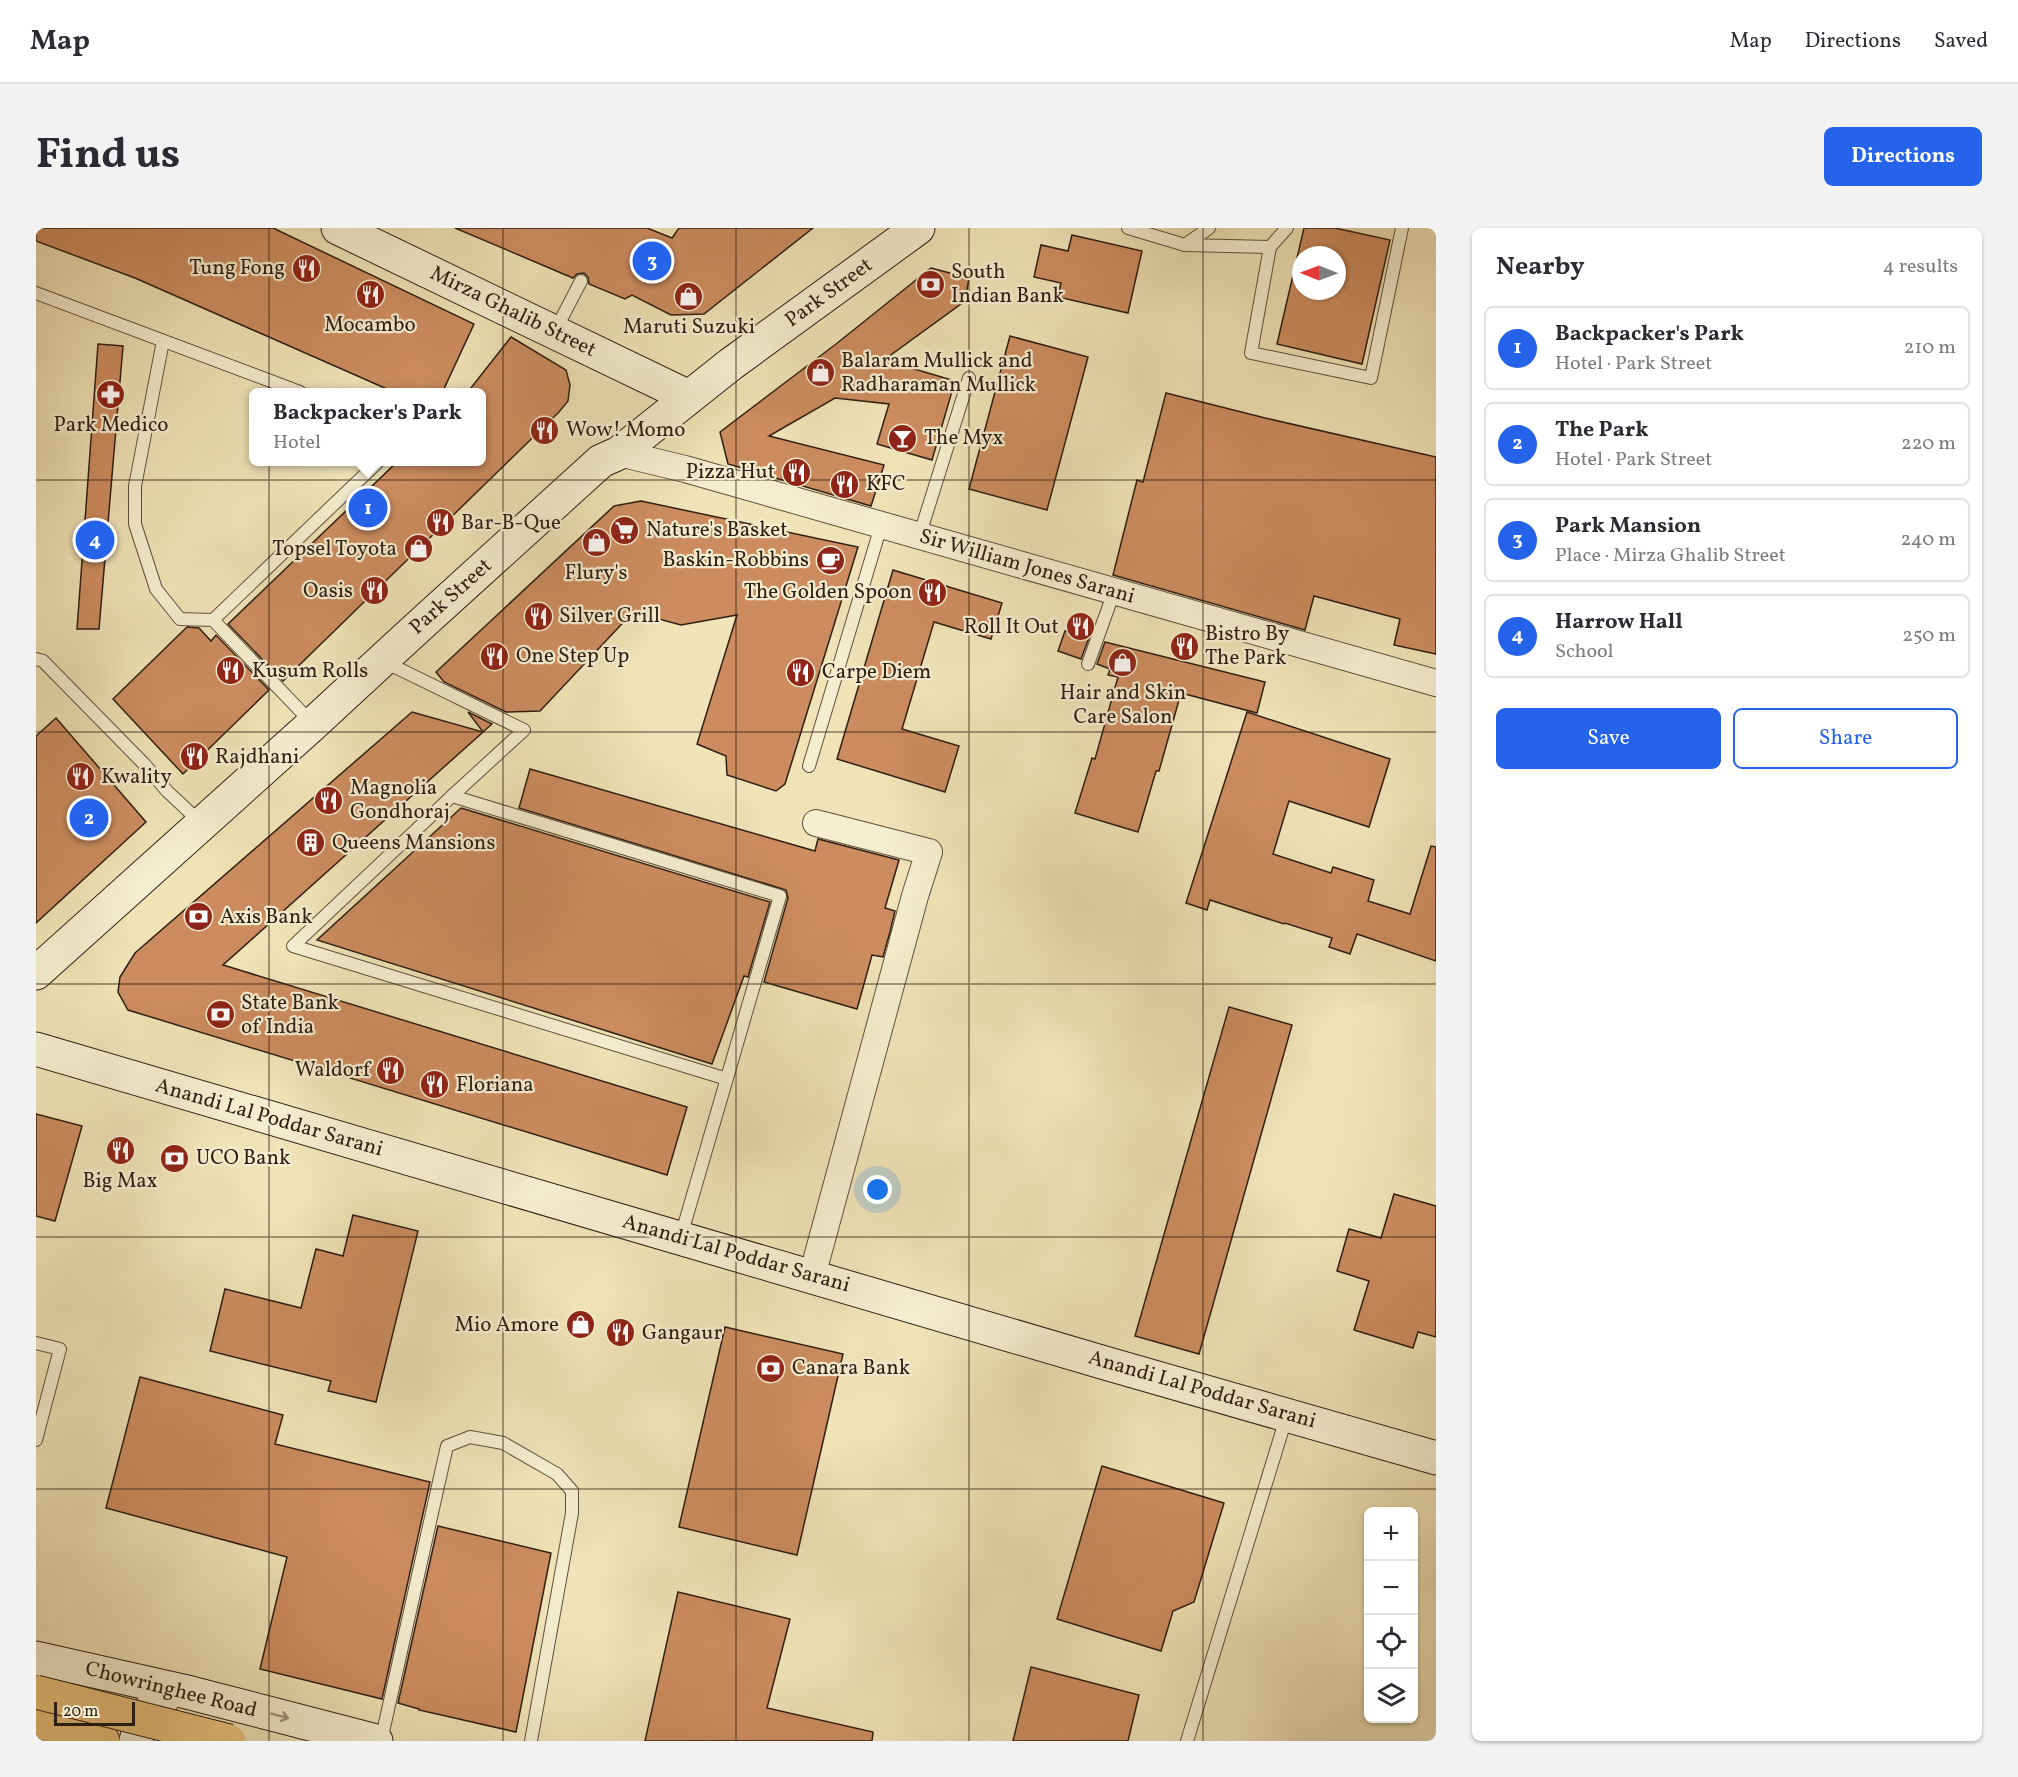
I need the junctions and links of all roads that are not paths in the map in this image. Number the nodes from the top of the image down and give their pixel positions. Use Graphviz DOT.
graph roads {
  1 [pos="338,228"];
  2 [pos="918,228"];
  3 [pos="1128,228"];
  4 [pos="1209,228"];
  5 [pos="1287,228"];
  6 [pos="1402,228"];
  7 [pos="1185,245"];
  8 [pos="1270,247"];
  9 [pos="581,281"];
  10 [pos="36,293"];
  11 [pos="555,332"];
  12 [pos="163,341"];
  13 [pos="969,378"];
  14 [pos="287,388"];
  15 [pos="689,397"];
  16 [pos="619,453"];
  17 [pos="374,466"];
  18 [pos="881,526"];
  19 [pos="919,537"];
  20 [pos="1114,592"];
  21 [pos="213,620"];
  22 [pos="36,659"];
  23 [pos="382,660"];
  24 [pos="1088,664"];
  25 [pos="1436,683"];
  26 [pos="313,724"];
  27 [pos="809,766"];
  28 [pos="452,796"];
  29 [pos="816,823"];
  30 [pos="202,824"];
  31 [pos="36,973"];
  32 [pos="36,1049"];
  33 [pos="727,1079"];
  34 [pos="680,1238"];
  35 [pos="812,1276"];
  36 [pos="36,1343"];
  37 [pos="1287,1414"];
  38 [pos="36,1440"];
  39 [pos="1436,1458"];
  40 [pos="36,1658"];
  41 [pos="183,1691"];
  42 [pos="36,1692"];
  43 [pos="36,1724"];
  44 [pos="382,1728"];
  45 [pos="103,1741"];
  46 [pos="136,1741"];
  47 [pos="229,1741"];
  48 [pos="381,1741"];
  49 [pos="531,1741"];
  50 [pos="1187,1741"];
  1 -- 11 [label="main road, Mirza Ghalib Street"];
  2 -- 15 [label="main road, Park Street"];
  3 -- 7 [label="lane"];
  4 -- 7 [label="lane"];
  5 -- 8 [label="lane"];
  6 -- 8 [label="lane"];
  7 -- 8 [label="lane"];
  9 -- 11 [label="lane"];
  10 -- 12 [label="lane"];
  11 -- 15 [label="main road, Mirza Ghalib Street"];
  12 -- 14 [label="lane"];
  12 -- 21 [label="lane"];
  13 -- 19 [label="lane"];
  15 -- 16 [label="main road, Park Street"];
  16 -- 18 [label="street, Sir William Jones Sarani"];
  16 -- 23 [label="main road, Park Street"];
  17 -- 21 [label="lane"];
  18 -- 19 [label="street, Sir William Jones Sarani"];
  18 -- 27 [label="lane"];
  19 -- 20 [label="street, Sir William Jones Sarani"];
  20 -- 24 [label="lane"];
  20 -- 25 [label="street, Sir William Jones Sarani"];
  21 -- 26 [label="lane"];
  22 -- 30 [label="lane"];
  23 -- 26 [label="main road, Park Street"];
  23 -- 28 [label="lane"];
  26 -- 30 [label="main road, Park Street"];
  28 -- 33 [label="lane"];
  28 -- 33 [label="lane"];
  29 -- 35 [label="street"];
  30 -- 31 [label="main road, Park Street"];
  32 -- 34 [label="main road, Anandi Lal Poddar Sarani"];
  33 -- 34 [label="lane"];
  34 -- 35 [label="main road, Anandi Lal Poddar Sarani"];
  35 -- 37 [label="main road, Anandi Lal Poddar Sarani"];
  36 -- 38 [label="lane"];
  37 -- 39 [label="main road, Anandi Lal Poddar Sarani"];
  37 -- 50 [label="lane"];
  40 -- 41 [label="main road, Chowringhee Road"];
  41 -- 44 [label="main road, Chowringhee Road, one-way"];
  41 -- 46 [label="main road"];
  42 -- 47 [label="main road, bridge"];
  43 -- 45 [label="main road"];
  44 -- 48 [label="lane"];
  44 -- 49 [label="lane"];
}
